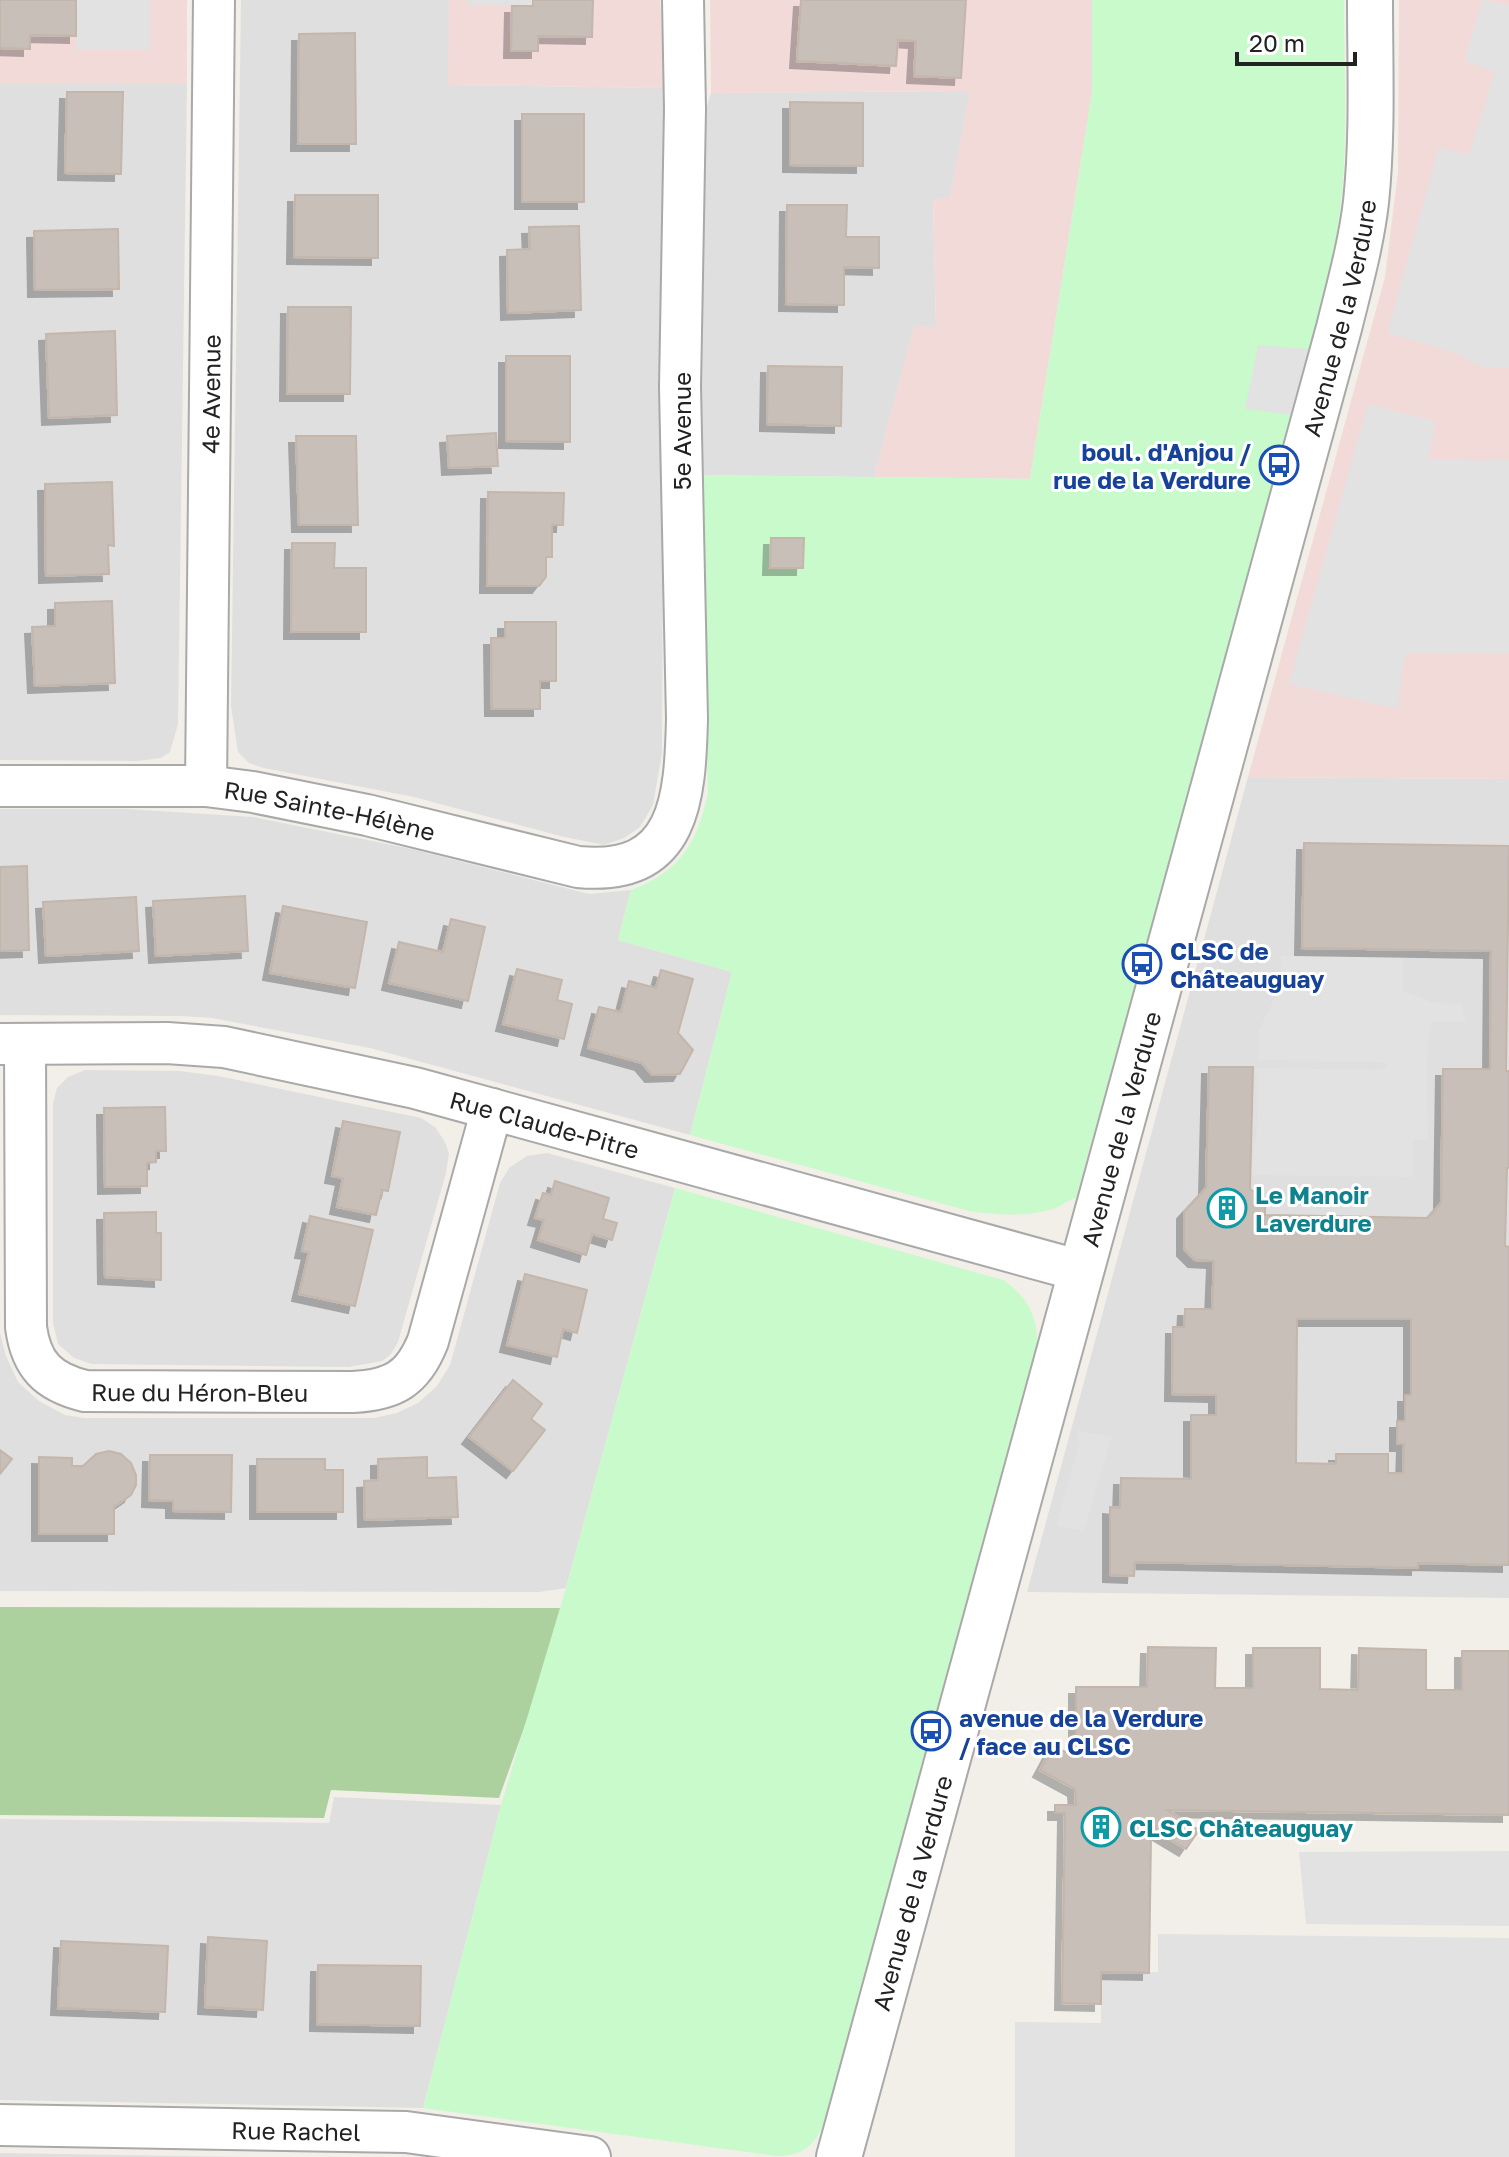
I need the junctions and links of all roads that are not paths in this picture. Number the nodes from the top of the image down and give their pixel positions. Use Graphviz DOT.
graph roads {
  1 [pos="214,0"];
  2 [pos="683,0"];
  3 [pos="1370,0"];
  4 [pos="0,786"];
  5 [pos="206,786"];
  6 [pos="651,852"];
  7 [pos="13,1044"];
  8 [pos="492,1109"];
  9 [pos="1081,1271"];
  10 [pos="0,2125"];
  11 [pos="590,2157"];
  12 [pos="839,2157"];
  1 -- 5 [label="street, 4e Avenue"];
  2 -- 6 [label="street, 5e Avenue"];
  3 -- 9 [label="street, Avenue de la Verdure"];
  4 -- 5 [label="street, Rue Sainte-Hélène"];
  5 -- 6 [label="street, Rue Sainte-Hélène"];
  7 -- 8 [label="street, Rue Claude-Pitre"];
  7 -- 8 [label="street, Rue du Héron-Bleu"];
  8 -- 9 [label="street, Rue Claude-Pitre"];
  9 -- 12 [label="street, Avenue de la Verdure"];
  10 -- 11 [label="street, Rue Rachel"];
}
